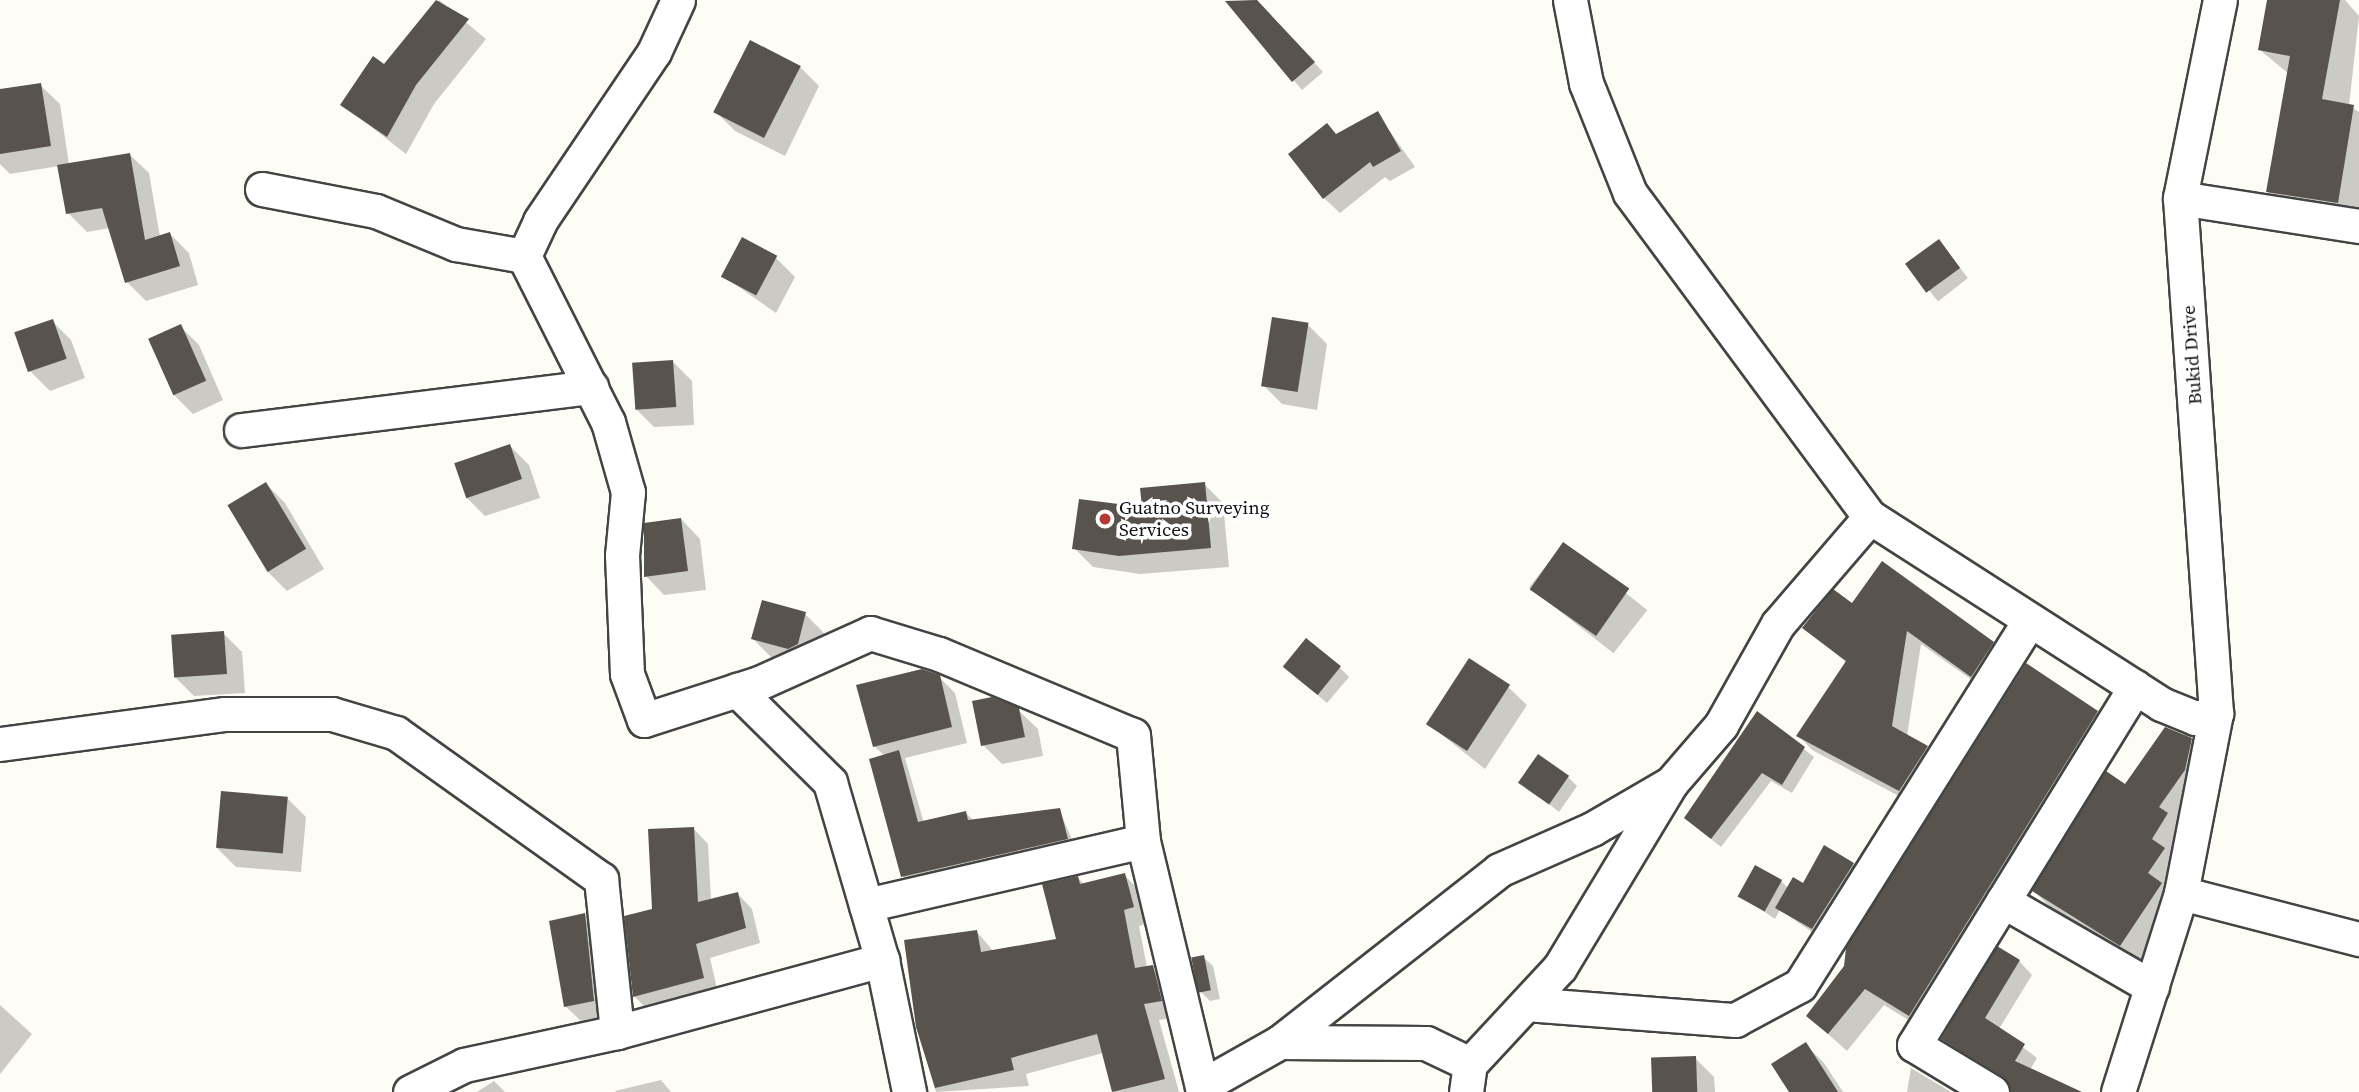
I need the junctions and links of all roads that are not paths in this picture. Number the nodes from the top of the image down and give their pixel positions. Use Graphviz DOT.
graph roads {
  1 [pos="678,0"];
  2 [pos="1570,0"];
  3 [pos="2220,0"];
  4 [pos="262,189"];
  5 [pos="2180,198"];
  6 [pos="2359,226"];
  7 [pos="524,256"];
  8 [pos="592,387"];
  9 [pos="241,430"];
  10 [pos="1870,517"];
  11 [pos="2030,620"];
  12 [pos="2134,687"];
  13 [pos="737,690"];
  14 [pos="2216,713"];
  15 [pos="0,744"];
  16 [pos="1671,783"];
  17 [pos="1143,841"];
  18 [pos="2180,893"];
  19 [pos="2003,901"];
  20 [pos="866,905"];
  21 [pos="2359,939"];
  22 [pos="882,960"];
  23 [pos="2152,987"];
  24 [pos="1526,1004"];
  25 [pos="617,1032"];
  26 [pos="1280,1042"];
  27 [pos="1468,1078"];
  28 [pos="1202,1086"];
  29 [pos="410,1092"];
  30 [pos="909,1092"];
  31 [pos="1992,1092"];
  32 [pos="2118,1092"];
  1 -- 7 [label="street"];
  2 -- 10 [label="street"];
  3 -- 5 [label="street, Bukid Drive"];
  4 -- 7 [label="street"];
  5 -- 6 [label="street"];
  5 -- 14 [label="street, Bukid Drive"];
  7 -- 8 [label="street"];
  8 -- 9 [label="street"];
  8 -- 13 [label="street"];
  10 -- 11 [label="street"];
  10 -- 16 [label="street"];
  11 -- 12 [label="street"];
  11 -- 24 [label="street"];
  12 -- 14 [label="street"];
  12 -- 19 [label="street"];
  13 -- 17 [label="street"];
  13 -- 20 [label="street"];
  14 -- 18 [label="street, Bukid Drive"];
  15 -- 25 [label="street"];
  16 -- 24 [label="street"];
  16 -- 26 [label="street"];
  17 -- 20 [label="street"];
  17 -- 28 [label="street"];
  18 -- 21 [label="street"];
  18 -- 23 [label="street, Bukid Drive"];
  19 -- 23 [label="street"];
  19 -- 31 [label="street"];
  20 -- 22 [label="street"];
  22 -- 25 [label="street"];
  22 -- 30 [label="street"];
  23 -- 32 [label="street, Bukid Drive"];
  24 -- 27 [label="street"];
  25 -- 29 [label="street"];
  26 -- 27 [label="street"];
  26 -- 28 [label="street"];
}
